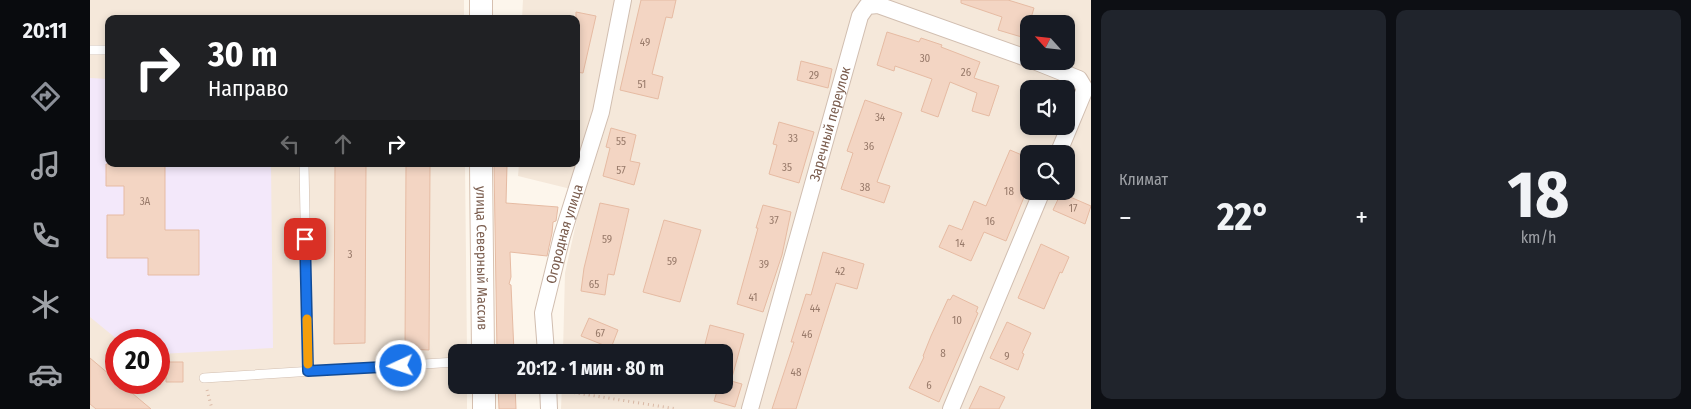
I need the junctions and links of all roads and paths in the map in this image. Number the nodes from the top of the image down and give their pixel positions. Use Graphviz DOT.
graph roads {
  1 [pos="481,0"];
  2 [pos="623,0"];
  3 [pos="481,15"];
  4 [pos="90,50"];
  5 [pos="105,50"];
  6 [pos="1020,56"];
  7 [pos="1059,70"];
  8 [pos="1062,145"];
  9 [pos="304,167"];
  10 [pos="481,167"];
  11 [pos="1038,200"];
  12 [pos="483,344"];
  13 [pos="545,344"];
  14 [pos="448,362"];
  15 [pos="308,371"];
  16 [pos="204,378"];
  17 [pos="484,394"];
  18 [pos="548,394"];
  19 [pos="589,394"];
  20 [pos="212,409"];
  21 [pos="484,409"];
  22 [pos="549,409"];
  23 [pos="677,409"];
  24 [pos="750,409"];
  25 [pos="951,409"];
  1 -- 3 [label="street"];
  2 -- 13 [label="street, Огородная улица"];
  4 -- 5 [label="lane"];
  6 -- 24 [label="street, Заречный переулок"];
  7 -- 8 [label="street"];
  9 -- 15 [label="lane"];
  10 -- 12 [label="street, улица Северный Массив"];
  11 -- 25 [label="street"];
  14 -- 15 [label="lane"];
  15 -- 16 [label="lane"];
  16 -- 20 [label="path"];
  17 -- 21 [label="street"];
  18 -- 22 [label="street"];
  19 -- 23 [label="path"];
}
